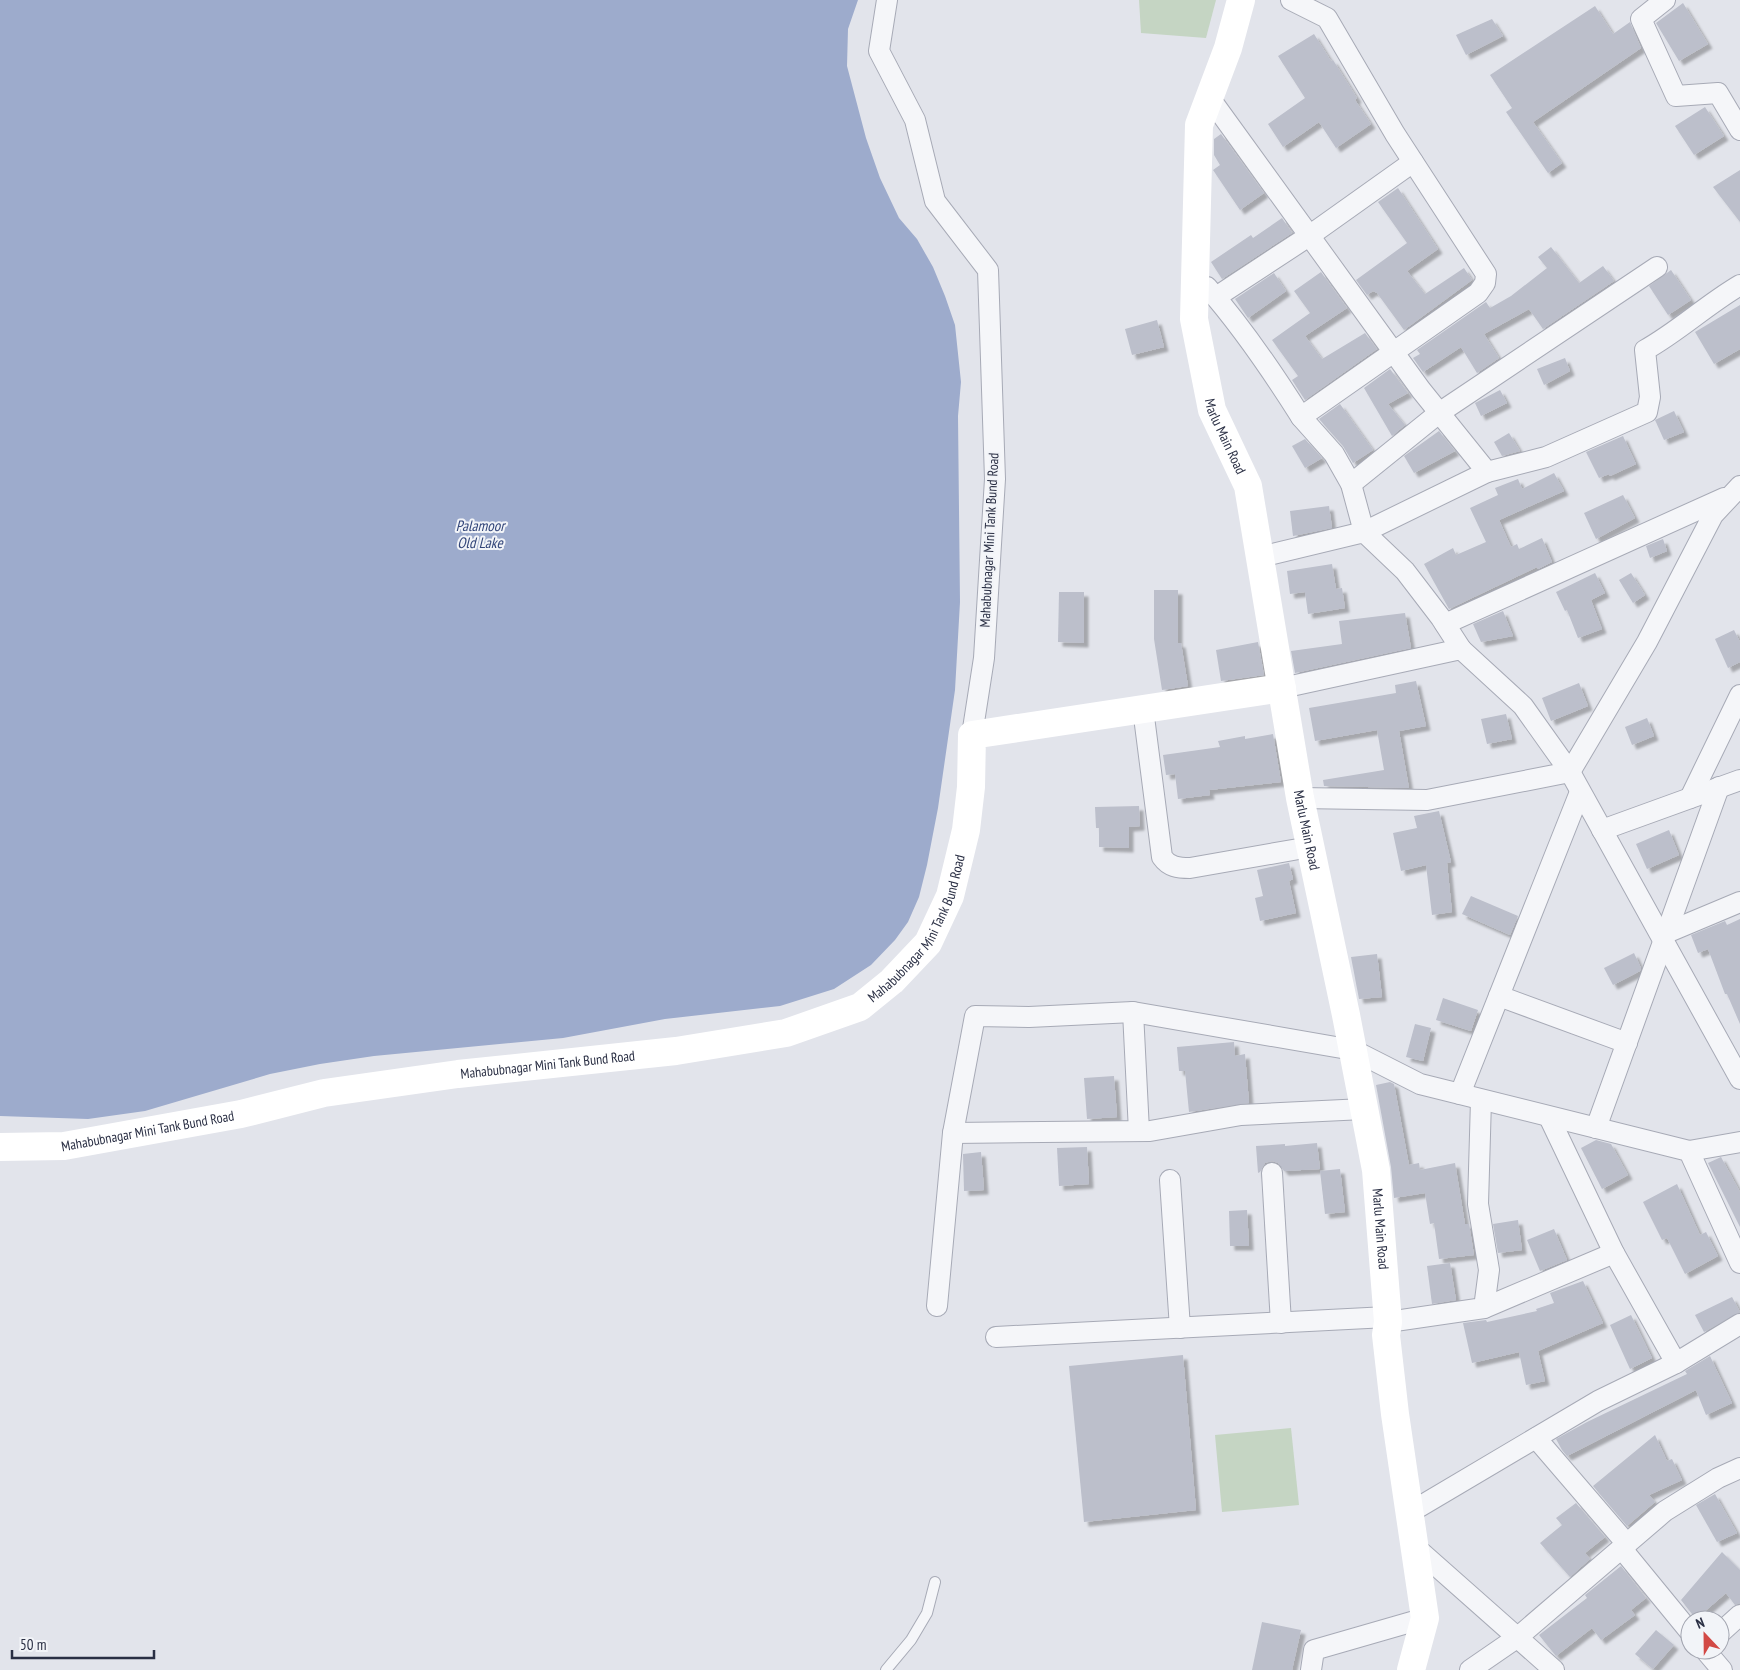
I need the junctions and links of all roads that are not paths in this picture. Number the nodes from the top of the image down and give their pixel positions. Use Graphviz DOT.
graph roads {
  1 [pos="887,0"];
  2 [pos="1240,0"];
  3 [pos="1291,0"];
  4 [pos="1656,3"];
  5 [pos="1209,98"];
  6 [pos="1740,130"];
  7 [pos="1413,162"];
  8 [pos="1310,236"];
  9 [pos="1657,267"];
  10 [pos="1195,272"];
  11 [pos="1740,285"];
  12 [pos="1216,297"];
  13 [pos="1392,351"];
  14 [pos="1440,413"];
  15 [pos="1301,417"];
  16 [pos="1487,472"];
  17 [pos="1351,484"];
  18 [pos="1736,490"];
  19 [pos="1364,532"];
  20 [pos="1260,558"];
  21 [pos="1445,624"];
  22 [pos="1461,649"];
  23 [pos="1282,688"];
  24 [pos="1740,695"];
  25 [pos="1143,709"];
  26 [pos="972,734"];
  27 [pos="1570,772"];
  28 [pos="1734,784"];
  29 [pos="1580,792"];
  30 [pos="1300,798"];
  31 [pos="1690,798"];
  32 [pos="1602,830"];
  33 [pos="1310,847"];
  34 [pos="1740,902"];
  35 [pos="1665,937"];
  36 [pos="1499,996"];
  37 [pos="1133,1012"];
  38 [pos="1627,1042"];
  39 [pos="1353,1050"];
  40 [pos="1733,1051"];
  41 [pos="1740,1079"];
  42 [pos="1460,1094"];
  43 [pos="1481,1100"];
  44 [pos="1364,1110"];
  45 [pos="1549,1117"];
  46 [pos="1596,1128"];
  47 [pos="1139,1131"];
  48 [pos="953,1133"];
  49 [pos="1740,1142"];
  50 [pos="0,1147"];
  51 [pos="1690,1151"];
  52 [pos="1272,1173"];
  53 [pos="1170,1180"];
  54 [pos="1614,1253"];
  55 [pos="1740,1263"];
  56 [pos="937,1306"];
  57 [pos="1484,1308"];
  58 [pos="1387,1320"];
  59 [pos="1281,1323"];
  60 [pos="1740,1324"];
  61 [pos="1180,1328"];
  62 [pos="996,1337"];
  63 [pos="1676,1363"];
  64 [pos="1536,1438"];
  65 [pos="1740,1468"];
  66 [pos="1409,1513"];
  67 [pos="1414,1546"];
  68 [pos="1624,1547"];
  69 [pos="935,1582"];
  70 [pos="1740,1615"];
  71 [pos="1425,1618"];
  72 [pos="1680,1619"];
  73 [pos="1730,1624"];
  74 [pos="1518,1636"];
  75 [pos="1714,1660"];
  76 [pos="886,1670"];
  77 [pos="1311,1670"];
  78 [pos="1411,1670"];
  79 [pos="1470,1670"];
  80 [pos="1554,1670"];
  81 [pos="1722,1670"];
  1 -- 26 [label="street, Mahabubnagar Mini Tank Bund Road"];
  2 -- 5 [label="street, Marlu Main Road"];
  3 -- 7 [label="street"];
  4 -- 6 [label="street"];
  5 -- 8 [label="street"];
  5 -- 10 [label="street, Marlu Main Road"];
  7 -- 8 [label="street"];
  7 -- 13 [label="street"];
  8 -- 12 [label="street"];
  8 -- 13 [label="street"];
  9 -- 14 [label="street"];
  10 -- 12 [label="street"];
  10 -- 20 [label="street, Marlu Main Road"];
  11 -- 16 [label="street"];
  12 -- 15 [label="street"];
  13 -- 14 [label="street"];
  13 -- 15 [label="street"];
  14 -- 16 [label="street"];
  14 -- 17 [label="street"];
  15 -- 17 [label="street"];
  16 -- 19 [label="street"];
  17 -- 19 [label="street"];
  18 -- 21 [label="street"];
  18 -- 27 [label="street"];
  19 -- 20 [label="street"];
  19 -- 21 [label="street"];
  20 -- 23 [label="street, Marlu Main Road"];
  21 -- 22 [label="street"];
  22 -- 23 [label="street"];
  22 -- 27 [label="street"];
  23 -- 25 [label="street"];
  23 -- 30 [label="street, Marlu Main Road"];
  24 -- 31 [label="street"];
  25 -- 26 [label="street"];
  25 -- 33 [label="street"];
  26 -- 50 [label="street, Mahabubnagar Mini Tank Bund Road"];
  27 -- 29 [label="street"];
  27 -- 30 [label="street"];
  28 -- 31 [label="street"];
  28 -- 35 [label="street"];
  29 -- 32 [label="street"];
  29 -- 36 [label="street"];
  30 -- 33 [label="street, Marlu Main Road"];
  31 -- 32 [label="street"];
  32 -- 35 [label="street"];
  33 -- 39 [label="street, Marlu Main Road"];
  34 -- 35 [label="street"];
  35 -- 38 [label="street"];
  35 -- 40 [label="street"];
  36 -- 38 [label="street"];
  36 -- 42 [label="street"];
  37 -- 39 [label="street"];
  37 -- 47 [label="street"];
  37 -- 48 [label="street"];
  38 -- 46 [label="street"];
  39 -- 42 [label="street"];
  39 -- 44 [label="street, Marlu Main Road"];
  40 -- 41 [label="street"];
  42 -- 43 [label="street"];
  43 -- 45 [label="street"];
  43 -- 57 [label="street"];
  44 -- 47 [label="street"];
  44 -- 58 [label="street, Marlu Main Road"];
  45 -- 46 [label="street"];
  45 -- 54 [label="street"];
  46 -- 51 [label="street"];
  47 -- 48 [label="street"];
  48 -- 56 [label="street"];
  49 -- 51 [label="street"];
  51 -- 55 [label="street"];
  52 -- 59 [label="street"];
  53 -- 61 [label="street"];
  54 -- 57 [label="street"];
  54 -- 63 [label="street"];
  57 -- 58 [label="street"];
  58 -- 59 [label="street"];
  58 -- 66 [label="street, Marlu Main Road"];
  59 -- 61 [label="street"];
  60 -- 63 [label="street"];
  61 -- 62 [label="street"];
  63 -- 64 [label="street"];
  64 -- 66 [label="street"];
  64 -- 68 [label="street"];
  65 -- 68 [label="street"];
  66 -- 67 [label="street, Marlu Main Road"];
  67 -- 71 [label="street, Marlu Main Road"];
  67 -- 74 [label="street"];
  68 -- 72 [label="street"];
  68 -- 74 [label="street"];
  69 -- 76 [label="lane"];
  70 -- 73 [label="street"];
  71 -- 77 [label="street"];
  71 -- 78 [label="street, Marlu Main Road"];
  74 -- 79 [label="street"];
  74 -- 80 [label="street"];
  75 -- 81 [label="street"];
}
